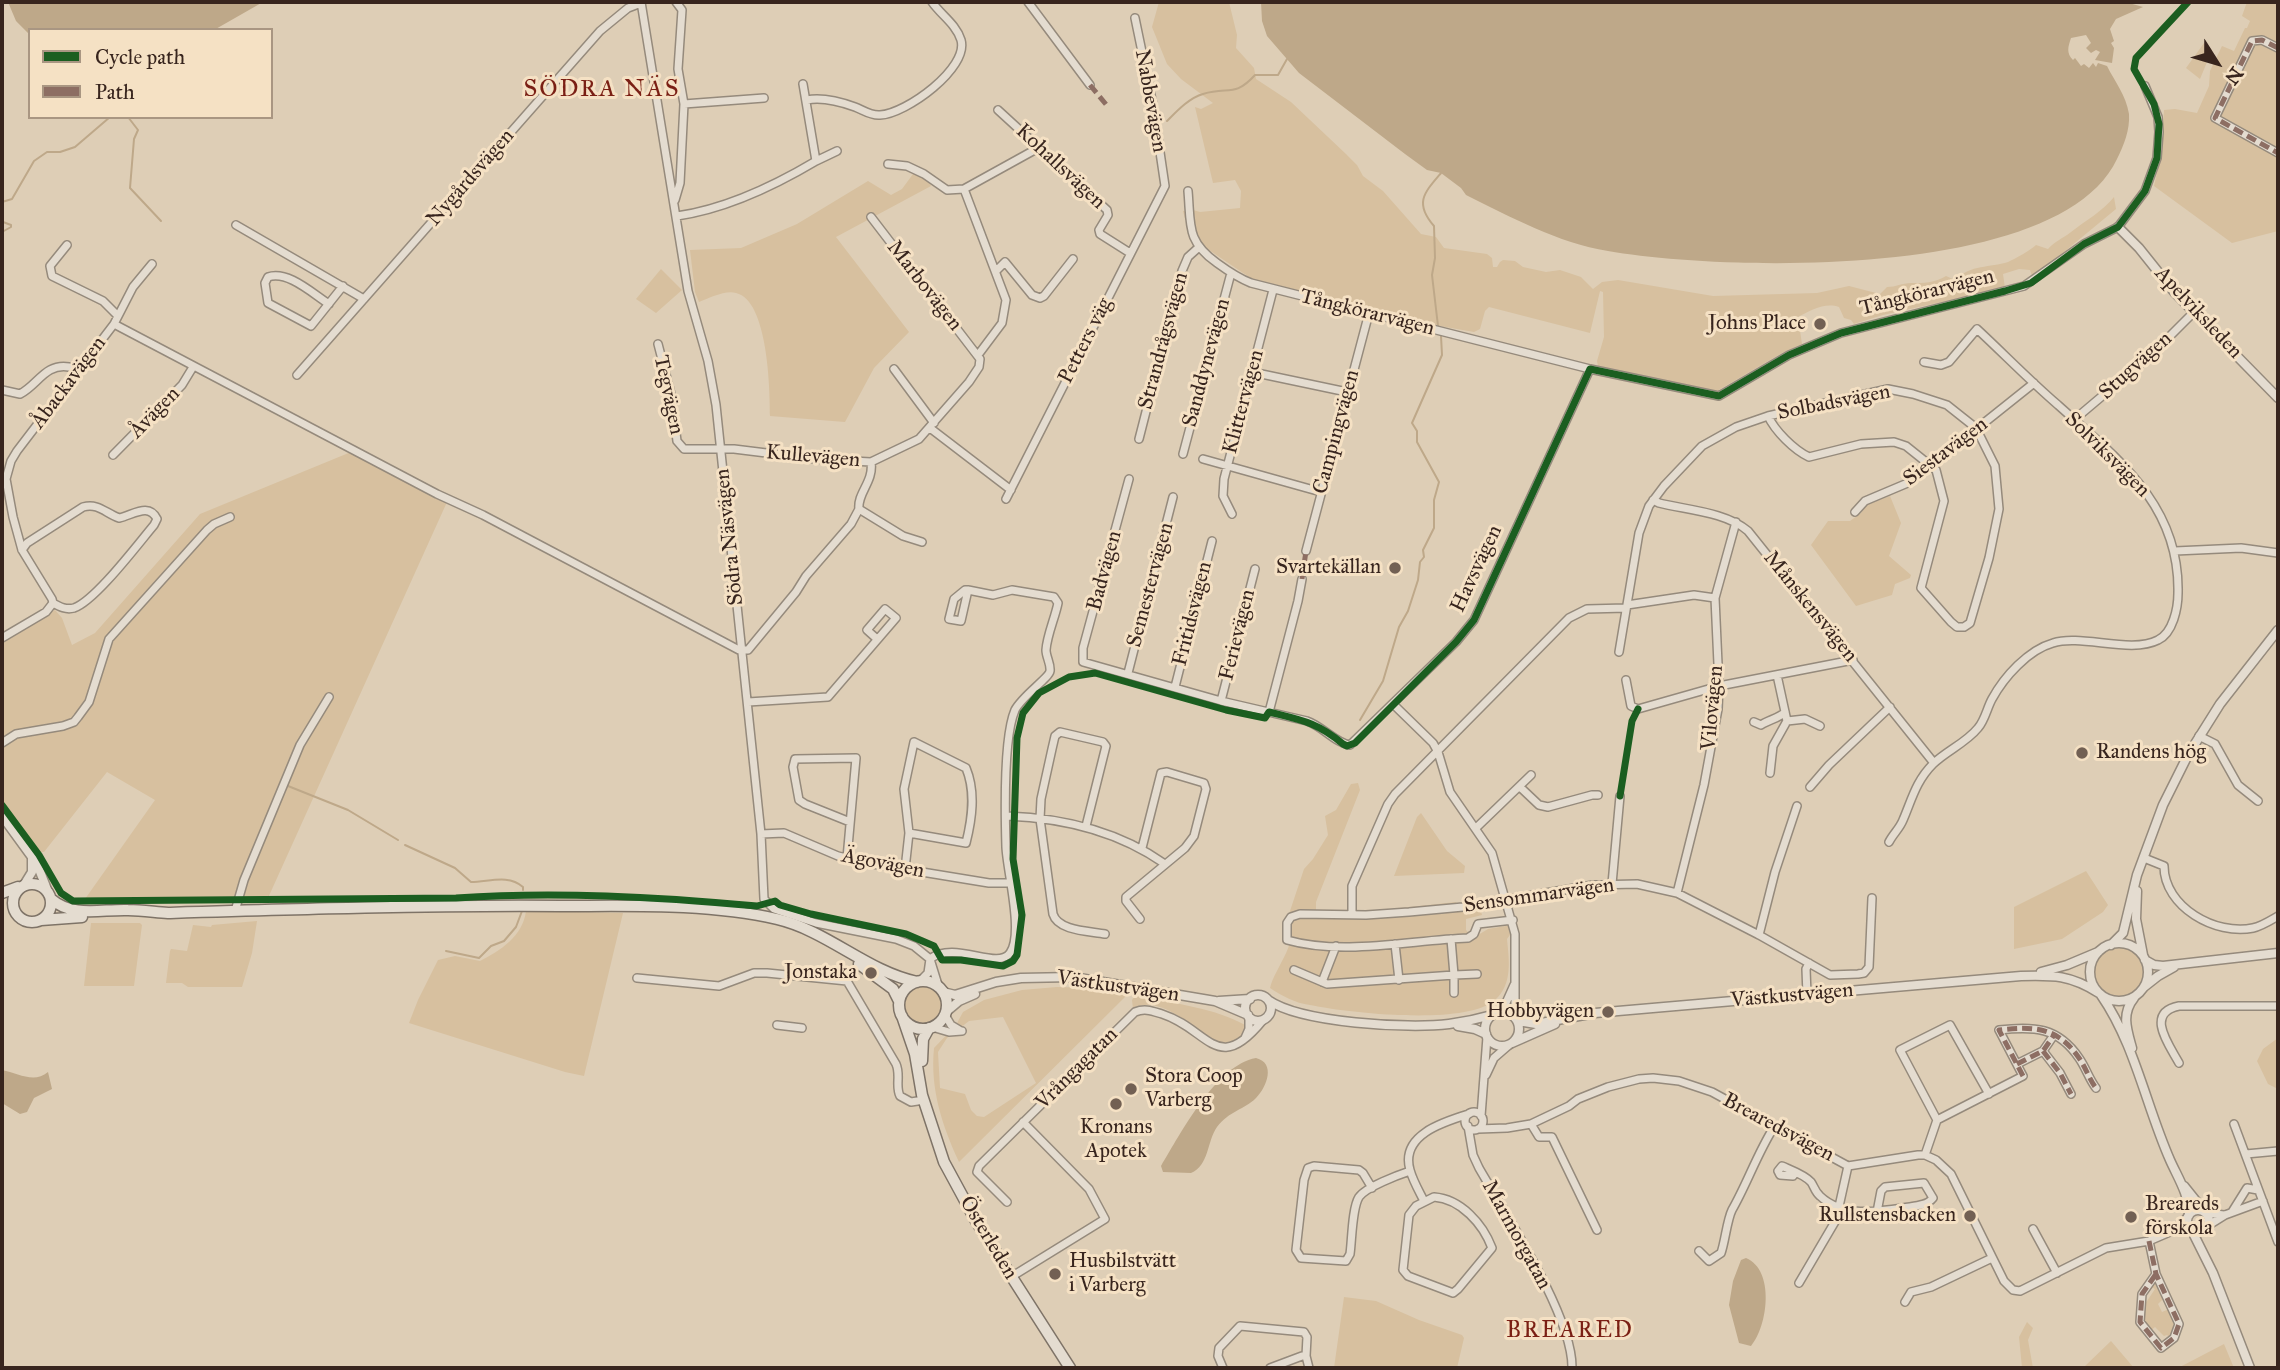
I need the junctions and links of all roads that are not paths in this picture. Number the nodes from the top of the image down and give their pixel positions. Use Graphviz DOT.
graph roads {
  1 [pos="641,2"];
  2 [pos="676,2"];
  3 [pos="932,2"];
  4 [pos="1028,2"];
  5 [pos="1135,18"];
  6 [pos="2278,48"];
  7 [pos="803,84"];
  8 [pos="1090,85"];
  9 [pos="2145,86"];
  10 [pos="764,97"];
  11 [pos="807,100"];
  12 [pos="684,104"];
  13 [pos="998,110"];
  14 [pos="1040,147"];
  15 [pos="837,151"];
  16 [pos="2278,153"];
  17 [pos="816,161"];
  18 [pos="888,164"];
  19 [pos="1165,183"];
  20 [pos="964,189"];
  21 [pos="1188,191"];
  22 [pos="675,201"];
  23 [pos="677,216"];
  24 [pos="871,217"];
  25 [pos="236,225"];
  26 [pos="2118,227"];
  27 [pos="67,245"];
  28 [pos="1198,248"];
  29 [pos="1130,253"];
  30 [pos="1073,260"];
  31 [pos="152,264"];
  32 [pos="996,271"];
  33 [pos="1231,273"];
  34 [pos="344,286"];
  35 [pos="1273,290"];
  36 [pos="363,299"];
  37 [pos="329,304"];
  38 [pos="2195,312"];
  39 [pos="1369,313"];
  40 [pos="118,316"];
  41 [pos="114,324"];
  42 [pos="658,344"];
  43 [pos="978,355"];
  44 [pos="1924,362"];
  45 [pos="69,367"];
  46 [pos="193,367"];
  47 [pos="894,369"];
  48 [pos="1590,369"];
  49 [pos="1252,372"];
  50 [pos="297,375"];
  51 [pos="2034,383"];
  52 [pos="2,390"];
  53 [pos="1347,392"];
  54 [pos="2278,398"];
  55 [pos="1768,416"];
  56 [pos="2075,419"];
  57 [pos="932,426"];
  58 [pos="1976,428"];
  59 [pos="1139,439"];
  60 [pos="720,449"];
  61 [pos="1183,454"];
  62 [pos="113,455"];
  63 [pos="1203,459"];
  64 [pos="871,462"];
  65 [pos="1228,465"];
  66 [pos="1931,465"];
  67 [pos="1129,479"];
  68 [pos="1011,490"];
  69 [pos="1321,492"];
  70 [pos="1173,497"];
  71 [pos="1006,499"];
  72 [pos="1653,500"];
  73 [pos="859,509"];
  74 [pos="1854,512"];
  75 [pos="1232,514"];
  76 [pos="230,517"];
  77 [pos="1736,522"];
  78 [pos="1212,541"];
  79 [pos="922,542"];
  80 [pos="22,550"];
  81 [pos="1306,551"];
  82 [pos="2175,551"];
  83 [pos="2278,552"];
  84 [pos="1255,569"];
  85 [pos="1301,579"];
  86 [pos="968,590"];
  87 [pos="1714,598"];
  88 [pos="53,603"];
  89 [pos="1627,607"];
  90 [pos="2278,630"];
  91 [pos="2,638"];
  92 [pos="877,639"];
  93 [pos="742,651"];
  94 [pos="1619,652"];
  95 [pos="1853,660"];
  96 [pos="1083,662"];
  97 [pos="1128,673"];
  98 [pos="1777,675"];
  99 [pos="1626,680"];
  100 [pos="1719,686"];
  101 [pos="1175,687"];
  102 [pos="330,697"];
  103 [pos="748,702"];
  104 [pos="1221,702"];
  105 [pos="1393,704"];
  106 [pos="1890,707"];
  107 [pos="1269,712"];
  108 [pos="1785,712"];
  109 [pos="1787,721"];
  110 [pos="1754,722"];
  111 [pos="1819,726"];
  112 [pos="2199,736"];
  113 [pos="2,743"];
  114 [pos="1438,752"];
  115 [pos="1934,763"];
  116 [pos="1770,773"];
  117 [pos="1531,775"];
  118 [pos="1520,786"];
  119 [pos="1810,787"];
  120 [pos="1598,795"];
  121 [pos="1620,796"];
  122 [pos="2258,801"];
  123 [pos="1797,806"];
  124 [pos="2,816"];
  125 [pos="1007,816"];
  126 [pos="1040,818"];
  127 [pos="850,822"];
  128 [pos="1086,826"];
  129 [pos="1476,828"];
  130 [pos="909,833"];
  131 [pos="761,834"];
  132 [pos="1889,842"];
  133 [pos="1142,848"];
  134 [pos="31,854"];
  135 [pos="847,858"];
  136 [pos="2143,861"];
  137 [pos="1165,864"];
  138 [pos="905,869"];
  139 [pos="1009,883"];
  140 [pos="1612,884"];
  141 [pos="23,885"];
  142 [pos="2,893"];
  143 [pos="1677,893"];
  144 [pos="49,895"];
  145 [pos="1872,898"];
  146 [pos="1507,900"];
  147 [pos="2,905"];
  148 [pos="603,906"];
  149 [pos="235,911"];
  150 [pos="15,912"];
  151 [pos="154,912"];
  152 [pos="1352,915"];
  153 [pos="2278,916"];
  154 [pos="1140,919"];
  155 [pos="41,920"];
  156 [pos="1513,920"];
  157 [pos="1105,934"];
  158 [pos="1759,935"];
  159 [pos="1451,939"];
  160 [pos="1395,944"];
  161 [pos="2111,945"];
  162 [pos="1336,946"];
  163 [pos="2100,951"];
  164 [pos="2278,953"];
  165 [pos="930,959"];
  166 [pos="2144,959"];
  167 [pos="2190,962"];
  168 [pos="1809,963"];
  169 [pos="1294,970"];
  170 [pos="1476,974"];
  171 [pos="1454,975"];
  172 [pos="2021,976"];
  173 [pos="637,978"];
  174 [pos="1021,978"];
  175 [pos="1399,980"];
  176 [pos="918,981"];
  177 [pos="1516,981"];
  178 [pos="1322,982"];
  179 [pos="941,990"];
  180 [pos="1454,993"];
  181 [pos="2138,993"];
  182 [pos="2100,994"];
  183 [pos="1807,995"];
  184 [pos="1251,999"];
  185 [pos="1268,1000"];
  186 [pos="899,1001"];
  187 [pos="1215,1001"];
  188 [pos="2278,1006"];
  189 [pos="945,1013"];
  190 [pos="1493,1014"];
  191 [pos="1306,1015"];
  192 [pos="902,1016"];
  193 [pos="1248,1016"];
  194 [pos="1516,1019"];
  195 [pos="1563,1019"];
  196 [pos="1264,1020"];
  197 [pos="1448,1024"];
  198 [pos="777,1025"];
  199 [pos="930,1027"];
  200 [pos="802,1028"];
  201 [pos="2054,1035"];
  202 [pos="1486,1036"];
  203 [pos="1242,1041"];
  204 [pos="1510,1044"];
  205 [pos="2043,1051"];
  206 [pos="2179,1063"];
  207 [pos="2017,1064"];
  208 [pos="2138,1075"];
  209 [pos="1483,1082"];
  210 [pos="2096,1088"];
  211 [pos="1989,1094"];
  212 [pos="2071,1094"];
  213 [pos="1482,1096"];
  214 [pos="924,1100"];
  215 [pos="1471,1113"];
  216 [pos="1482,1117"];
  217 [pos="1452,1120"];
  218 [pos="1937,1120"];
  219 [pos="1023,1122"];
  220 [pos="1531,1124"];
  221 [pos="2234,1124"];
  222 [pos="1472,1127"];
  223 [pos="1774,1127"];
  224 [pos="1499,1128"];
  225 [pos="2278,1151"];
  226 [pos="2246,1154"];
  227 [pos="1925,1155"];
  228 [pos="1848,1166"];
  229 [pos="1410,1171"];
  230 [pos="1795,1173"];
  231 [pos="2183,1184"];
  232 [pos="1372,1188"];
  233 [pos="2259,1189"];
  234 [pos="1424,1201"];
  235 [pos="2263,1201"];
  236 [pos="1007,1202"];
  237 [pos="1839,1206"];
  238 [pos="1877,1212"];
  239 [pos="2205,1212"];
  240 [pos="2228,1213"];
  241 [pos="2188,1217"];
  242 [pos="2208,1226"];
  243 [pos="2275,1226"];
  244 [pos="2033,1228"];
  245 [pos="1597,1230"];
  246 [pos="2191,1230"];
  247 [pos="2169,1232"];
  248 [pos="2149,1241"];
  249 [pos="2278,1242"];
  250 [pos="1699,1251"];
  251 [pos="1992,1258"];
  252 [pos="2057,1273"];
  253 [pos="2156,1273"];
  254 [pos="2213,1273"];
  255 [pos="1011,1277"];
  256 [pos="1799,1283"];
  257 [pos="1905,1303"];
  258 [pos="1306,1356"];
  259 [pos="1070,1368"];
  260 [pos="1223,1368"];
  261 [pos="1270,1368"];
  262 [pos="1309,1368"];
  263 [pos="1572,1368"];
  264 [pos="2250,1368"];
  1 -- 22 [label="street, Södra Näsvägen"];
  1 -- 36 [label="street, Nygårdsvägen"];
  2 -- 12 [label="street"];
  3 -- 11 [label="street"];
  4 -- 8 [label="street"];
  5 -- 19 [label="street, Nabbevägen"];
  6 -- 16 [label="street"];
  7 -- 11 [label="street"];
  9 -- 26 [label="street, Tångkörarvägen"];
  10 -- 12 [label="street"];
  11 -- 17 [label="street"];
  12 -- 22 [label="street"];
  13 -- 14 [label="street, Kohallsvägen"];
  14 -- 20 [label="street"];
  14 -- 29 [label="street, Kohallsvägen"];
  15 -- 17 [label="street"];
  17 -- 23 [label="street"];
  18 -- 20 [label="street"];
  19 -- 29 [label="street, Petters väg"];
  20 -- 32 [label="street, Kullevägen"];
  21 -- 28 [label="street"];
  22 -- 23 [label="street, Södra Näsvägen"];
  23 -- 60 [label="street, Södra Näsvägen"];
  24 -- 43 [label="street, Marbovägen"];
  25 -- 34 [label="street"];
  26 -- 38 [label="street, Apelviksleden"];
  26 -- 48 [label="street, Tångkörarvägen"];
  27 -- 40 [label="street"];
  28 -- 33 [label="street, Tångkörarvägen"];
  28 -- 59 [label="street, Strandrågsvägen"];
  29 -- 68 [label="street, Petters väg"];
  30 -- 32 [label="street"];
  31 -- 40 [label="street, Åbackavägen"];
  32 -- 43 [label="street, Kullevägen"];
  33 -- 35 [label="street, Tångkörarvägen"];
  33 -- 61 [label="street, Sanddynevägen"];
  34 -- 36 [label="street"];
  34 -- 37 [label="street"];
  35 -- 39 [label="street, Tångkörarvägen"];
  35 -- 49 [label="street, Klittervägen"];
  36 -- 50 [label="street, Nygårdsvägen"];
  37 -- 37 [label="street"];
  38 -- 54 [label="street, Apelviksleden"];
  38 -- 56 [label="street, Stugvägen"];
  39 -- 48 [label="street, Tångkörarvägen"];
  39 -- 53 [label="street, Campingvägen"];
  40 -- 41 [label="street, Åbackavägen"];
  41 -- 46 [label="street"];
  41 -- 80 [label="street, Åbackavägen"];
  42 -- 60 [label="street, Tegvägen"];
  43 -- 57 [label="street, Kullevägen"];
  44 -- 51 [label="street, Solviksvägen"];
  45 -- 52 [label="street"];
  46 -- 62 [label="street, Åvägen"];
  46 -- 93 [label="street"];
  47 -- 57 [label="street"];
  48 -- 105 [label="street, Havsvägen"];
  49 -- 53 [label="street"];
  49 -- 65 [label="street, Klittervägen"];
  51 -- 56 [label="street, Solviksvägen"];
  51 -- 58 [label="street, Siestavägen"];
  53 -- 69 [label="street, Campingvägen"];
  55 -- 58 [label="street, Solbadsvägen"];
  55 -- 66 [label="street"];
  55 -- 72 [label="street, Solbadsvägen"];
  56 -- 82 [label="street, Solviksvägen"];
  57 -- 64 [label="street, Kullevägen"];
  57 -- 68 [label="street"];
  58 -- 66 [label="street, Siestavägen"];
  58 -- 66 [label="street, Solbadsvägen"];
  60 -- 64 [label="street, Kullevägen"];
  60 -- 93 [label="street, Södra Näsvägen"];
  63 -- 65 [label="street"];
  64 -- 73 [label="street"];
  65 -- 69 [label="street"];
  65 -- 75 [label="street, Klittervägen"];
  66 -- 74 [label="street, Siestavägen"];
  67 -- 96 [label="street, Badvägen"];
  68 -- 71 [label="street, Petters väg"];
  69 -- 81 [label="street, Campingvägen"];
  70 -- 97 [label="street, Semestervägen"];
  72 -- 77 [label="street, Månskensvägen"];
  72 -- 89 [label="street, Solbadsvägen"];
  73 -- 79 [label="street"];
  73 -- 93 [label="street"];
  76 -- 113 [label="street"];
  77 -- 87 [label="street, Vilovägen"];
  77 -- 95 [label="street, Månskensvägen"];
  78 -- 101 [label="street, Fritidsvägen"];
  80 -- 88 [label="street, Åbackavägen"];
  80 -- 88 [label="street"];
  82 -- 83 [label="street"];
  82 -- 115 [label="street, Solviksvägen"];
  84 -- 104 [label="street, Ferievägen"];
  85 -- 107 [label="street"];
  86 -- 125 [label="street"];
  87 -- 89 [label="street"];
  87 -- 100 [label="street, Vilovägen"];
  88 -- 91 [label="street"];
  89 -- 94 [label="street, Solbadsvägen"];
  89 -- 114 [label="street"];
  90 -- 112 [label="street"];
  92 -- 103 [label="street"];
  93 -- 103 [label="street, Södra Näsvägen"];
  95 -- 98 [label="street"];
  95 -- 106 [label="street, Månskensvägen"];
  96 -- 97 [label="street, Havsvägen"];
  97 -- 101 [label="street, Havsvägen"];
  98 -- 100 [label="street"];
  98 -- 108 [label="street"];
  99 -- 100 [label="street"];
  100 -- 143 [label="street, Vilovägen"];
  101 -- 104 [label="street, Havsvägen"];
  102 -- 149 [label="street"];
  103 -- 131 [label="street, Södra Näsvägen"];
  104 -- 107 [label="street, Havsvägen"];
  105 -- 107 [label="street, Havsvägen"];
  105 -- 114 [label="street"];
  106 -- 115 [label="street, Månskensvägen"];
  106 -- 119 [label="street"];
  108 -- 109 [label="street"];
  108 -- 110 [label="street"];
  109 -- 111 [label="street"];
  109 -- 116 [label="street"];
  112 -- 122 [label="street"];
  112 -- 136 [label="street"];
  114 -- 129 [label="street"];
  114 -- 152 [label="street"];
  115 -- 132 [label="street, Solviksvägen"];
  117 -- 118 [label="street"];
  118 -- 120 [label="street"];
  118 -- 129 [label="street"];
  121 -- 140 [label="street"];
  123 -- 158 [label="street"];
  124 -- 134 [label="street"];
  125 -- 126 [label="street"];
  125 -- 139 [label="street"];
  126 -- 128 [label="street"];
  126 -- 128 [label="street"];
  126 -- 157 [label="street"];
  127 -- 127 [label="street"];
  127 -- 135 [label="street"];
  128 -- 133 [label="street"];
  129 -- 146 [label="street"];
  130 -- 130 [label="street"];
  130 -- 138 [label="street"];
  131 -- 135 [label="street, Ägovägen"];
  131 -- 165 [label="street, Södra Näsvägen"];
  133 -- 137 [label="street"];
  133 -- 137 [label="street"];
  134 -- 141 [label="street"];
  134 -- 144 [label="street"];
  135 -- 138 [label="street, Ägovägen"];
  136 -- 153 [label="street"];
  136 -- 161 [label="street"];
  136 -- 166 [label="street"];
  137 -- 154 [label="street"];
  138 -- 139 [label="street, Ägovägen"];
  139 -- 165 [label="street"];
  140 -- 143 [label="street, Sensommarvägen"];
  140 -- 146 [label="street, Sensommarvägen"];
  141 -- 142 [label="main road"];
  141 -- 144 [label="main road"];
  141 -- 150 [label="main road"];
  143 -- 158 [label="street, Sensommarvägen"];
  144 -- 151 [label="main road"];
  144 -- 155 [label="main road"];
  145 -- 168 [label="street, Sensommarvägen"];
  146 -- 152 [label="street, Sensommarvägen"];
  146 -- 156 [label="street"];
  147 -- 150 [label="main road"];
  148 -- 149 [label="main road"];
  148 -- 176 [label="main road"];
  148 -- 186 [label="main road"];
  149 -- 151 [label="main road"];
  150 -- 155 [label="main road"];
  151 -- 155 [label="main road"];
  152 -- 162 [label="street, Sensommarvägen"];
  156 -- 159 [label="street"];
  156 -- 177 [label="street"];
  158 -- 168 [label="street, Sensommarvägen"];
  159 -- 160 [label="street"];
  159 -- 171 [label="street"];
  160 -- 162 [label="street"];
  160 -- 175 [label="street"];
  161 -- 163 [label="street"];
  161 -- 166 [label="street"];
  162 -- 178 [label="street"];
  163 -- 172 [label="street, Västkustvägen"];
  163 -- 182 [label="street"];
  164 -- 167 [label="street"];
  165 -- 176 [label="street"];
  165 -- 179 [label="street"];
  166 -- 167 [label="street"];
  166 -- 181 [label="street"];
  167 -- 181 [label="street"];
  168 -- 183 [label="street"];
  169 -- 178 [label="street"];
  170 -- 171 [label="street"];
  171 -- 175 [label="street"];
  171 -- 180 [label="street"];
  172 -- 182 [label="street, Västkustvägen"];
  172 -- 183 [label="street, Västkustvägen"];
  173 -- 214 [label="street"];
  174 -- 179 [label="street, Västkustvägen"];
  174 -- 187 [label="street, Västkustvägen"];
  174 -- 189 [label="street, Västkustvägen"];
  175 -- 178 [label="street"];
  176 -- 179 [label="main road"];
  176 -- 186 [label="main road"];
  177 -- 190 [label="street"];
  177 -- 194 [label="street"];
  179 -- 189 [label="main road"];
  181 -- 182 [label="street"];
  181 -- 208 [label="street"];
  182 -- 208 [label="street"];
  183 -- 195 [label="street, Västkustvägen"];
  184 -- 185 [label="street, Västkustvägen"];
  184 -- 187 [label="street, Västkustvägen"];
  184 -- 193 [label="street"];
  185 -- 191 [label="street, Västkustvägen"];
  185 -- 196 [label="street"];
  186 -- 192 [label="main road"];
  187 -- 193 [label="street, Västkustvägen"];
  188 -- 206 [label="street"];
  189 -- 199 [label="main road"];
  189 -- 199 [label="street"];
  190 -- 194 [label="street"];
  190 -- 197 [label="street, Västkustvägen"];
  190 -- 202 [label="street"];
  191 -- 196 [label="street, Västkustvägen"];
  191 -- 197 [label="street, Västkustvägen"];
  192 -- 199 [label="main road"];
  192 -- 214 [label="main road, Österleden"];
  193 -- 196 [label="street, Västkustvägen"];
  193 -- 203 [label="street"];
  194 -- 195 [label="street, Västkustvägen"];
  194 -- 204 [label="street"];
  195 -- 204 [label="street, Västkustvägen"];
  196 -- 203 [label="street"];
  197 -- 202 [label="street, Västkustvägen"];
  198 -- 200 [label="street"];
  199 -- 214 [label="main road, Österleden"];
  201 -- 205 [label="street"];
  201 -- 207 [label="street"];
  201 -- 210 [label="street"];
  202 -- 204 [label="street"];
  202 -- 209 [label="street"];
  203 -- 219 [label="street, Vrångagatan"];
  204 -- 209 [label="street"];
  205 -- 207 [label="street"];
  205 -- 212 [label="street"];
  207 -- 211 [label="street"];
  208 -- 231 [label="street"];
  209 -- 213 [label="street"];
  211 -- 218 [label="street"];
  211 -- 218 [label="street"];
  213 -- 215 [label="street"];
  213 -- 216 [label="street"];
  214 -- 255 [label="main road, Österleden"];
  215 -- 216 [label="street"];
  215 -- 217 [label="street"];
  215 -- 222 [label="street"];
  216 -- 222 [label="street"];
  216 -- 224 [label="street"];
  217 -- 222 [label="street"];
  217 -- 229 [label="street"];
  218 -- 227 [label="street"];
  219 -- 236 [label="street, Vrångagatan"];
  219 -- 255 [label="street, Vrångagatan"];
  220 -- 223 [label="street, Brearedsvägen"];
  220 -- 224 [label="street, Brearedsvägen"];
  220 -- 245 [label="street"];
  221 -- 226 [label="street"];
  222 -- 224 [label="street, Brearedsvägen"];
  222 -- 263 [label="street, Marmorgatan"];
  223 -- 228 [label="street, Brearedsvägen"];
  223 -- 250 [label="street"];
  225 -- 226 [label="street"];
  226 -- 233 [label="street"];
  227 -- 228 [label="street, Brearedsvägen"];
  227 -- 251 [label="street"];
  228 -- 237 [label="street"];
  229 -- 232 [label="street"];
  229 -- 234 [label="street"];
  230 -- 237 [label="street"];
  231 -- 239 [label="street"];
  231 -- 241 [label="street"];
  232 -- 232 [label="street"];
  233 -- 235 [label="street"];
  233 -- 240 [label="street"];
  234 -- 234 [label="street"];
  235 -- 240 [label="street"];
  235 -- 243 [label="street"];
  237 -- 238 [label="street"];
  237 -- 256 [label="street"];
  238 -- 238 [label="street"];
  239 -- 240 [label="street"];
  239 -- 241 [label="street"];
  239 -- 242 [label="street"];
  240 -- 242 [label="street"];
  241 -- 246 [label="street"];
  241 -- 247 [label="street"];
  242 -- 246 [label="street"];
  242 -- 254 [label="street"];
  243 -- 249 [label="street"];
  244 -- 252 [label="street"];
  246 -- 247 [label="street"];
  246 -- 254 [label="street"];
  247 -- 248 [label="street"];
  248 -- 252 [label="street"];
  248 -- 253 [label="street"];
  251 -- 252 [label="street"];
  251 -- 257 [label="street"];
  253 -- 253 [label="street"];
  254 -- 264 [label="street"];
  255 -- 259 [label="main road, Österleden"];
  258 -- 260 [label="street"];
  258 -- 261 [label="street"];
  258 -- 262 [label="street"];
}
